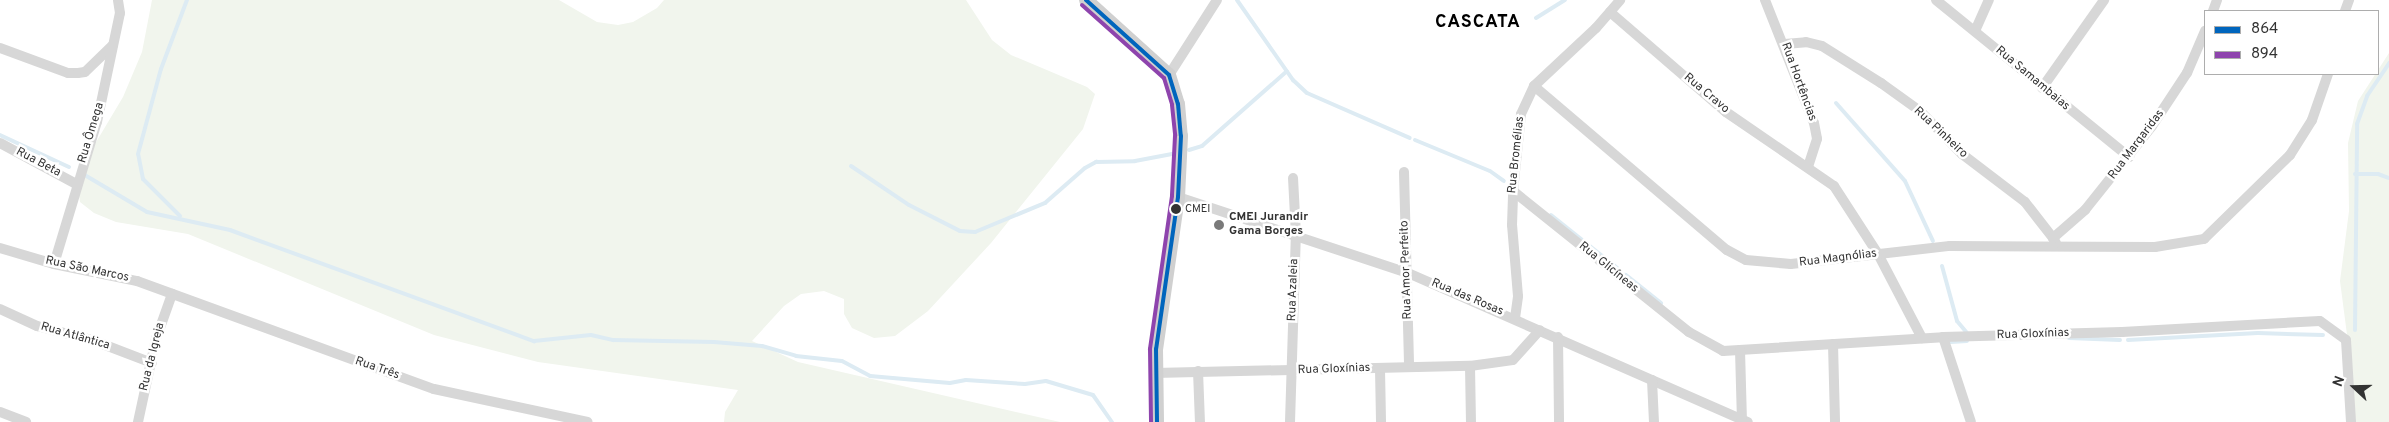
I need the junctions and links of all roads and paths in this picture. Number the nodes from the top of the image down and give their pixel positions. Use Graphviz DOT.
graph roads {
  1 [pos="118,0"];
  2 [pos="1086,0"];
  3 [pos="1217,0"];
  4 [pos="1620,0"];
  5 [pos="1765,0"];
  6 [pos="1936,0"];
  7 [pos="1989,0"];
  8 [pos="2104,0"];
  9 [pos="1610,12"];
  10 [pos="1975,31"];
  11 [pos="2204,33"];
  12 [pos="1785,44"];
  13 [pos="113,45"];
  14 [pos="0,48"];
  15 [pos="1169,74"];
  16 [pos="2328,75"];
  17 [pos="1534,86"];
  18 [pos="2042,88"];
  19 [pos="0,143"];
  20 [pos="2129,157"];
  21 [pos="1808,167"];
  22 [pos="1404,172"];
  23 [pos="1293,178"];
  24 [pos="76,184"];
  25 [pos="1513,191"];
  26 [pos="1178,197"];
  27 [pos="1296,235"];
  28 [pos="2055,242"];
  29 [pos="0,248"];
  30 [pos="1878,254"];
  31 [pos="54,264"];
  32 [pos="1408,273"];
  33 [pos="172,294"];
  34 [pos="0,309"];
  35 [pos="1515,318"];
  36 [pos="1540,330"];
  37 [pos="1944,337"];
  38 [pos="1558,338"];
  39 [pos="1922,338"];
  40 [pos="1705,343"];
  41 [pos="1833,344"];
  42 [pos="1740,350"];
  43 [pos="152,363"];
  44 [pos="1470,366"];
  45 [pos="1409,367"];
  46 [pos="1380,368"];
  47 [pos="1198,372"];
  48 [pos="1291,372"];
  49 [pos="1155,373"];
  50 [pos="1652,380"];
  51 [pos="0,412"];
  52 [pos="1744,421"];
  53 [pos="26,422"];
  54 [pos="138,422"];
  55 [pos="588,422"];
  56 [pos="1158,422"];
  57 [pos="1200,422"];
  58 [pos="1290,422"];
  59 [pos="1381,422"];
  60 [pos="1471,422"];
  61 [pos="1559,422"];
  62 [pos="1654,422"];
  63 [pos="1835,422"];
  64 [pos="1971,422"];
  65 [pos="2352,422"];
  1 -- 13 [label="street, Rua Ômega"];
  2 -- 15 [label="street"];
  3 -- 15 [label="street"];
  4 -- 9 [label="street, Rua Bromélias"];
  5 -- 12 [label="street, Rua Hortências"];
  6 -- 10 [label="street, Rua Samambaias"];
  7 -- 10 [label="street"];
  8 -- 18 [label="street"];
  9 -- 17 [label="street, Rua Bromélias"];
  9 -- 21 [label="street, Rua Cravo"];
  10 -- 18 [label="street, Rua Samambaias"];
  11 -- 20 [label="street, Rua Margaridas"];
  12 -- 21 [label="street, Rua Hortências"];
  12 -- 28 [label="street, Rua Pinheiro"];
  13 -- 14 [label="street"];
  13 -- 24 [label="street, Rua Ômega"];
  15 -- 26 [label="street"];
  16 -- 28 [label="street, Rua Magnólias"];
  17 -- 25 [label="street, Rua Bromélias"];
  17 -- 30 [label="street, Rua Magnólias"];
  18 -- 20 [label="street, Rua Samambaias"];
  19 -- 24 [label="street, Rua Beta"];
  20 -- 28 [label="street, Rua Margaridas"];
  21 -- 30 [label="street, Rua Cravo"];
  22 -- 32 [label="street, Rua Amor Perfeito"];
  23 -- 27 [label="street, Rua Azaleia"];
  24 -- 31 [label="street, Rua Ômega"];
  25 -- 35 [label="street, Rua Bromélias"];
  25 -- 40 [label="street, Rua Glicíneas"];
  26 -- 27 [label="street, Rua das Rosas"];
  26 -- 49 [label="street"];
  27 -- 32 [label="street, Rua das Rosas"];
  27 -- 48 [label="street, Rua Azaleia"];
  28 -- 30 [label="street, Rua Magnólias"];
  29 -- 31 [label="street, Rua São Marcos"];
  30 -- 39 [label="street, Rua Cravo"];
  31 -- 33 [label="street, Rua São Marcos"];
  32 -- 35 [label="street, Rua das Rosas"];
  32 -- 45 [label="street, Rua Amor Perfeito"];
  33 -- 43 [label="street, Rua da Igreja"];
  33 -- 55 [label="street, Rua Três"];
  34 -- 43 [label="street, Rua Atlântica"];
  35 -- 36 [label="street, Rua das Rosas"];
  36 -- 38 [label="street, Rua das Rosas"];
  36 -- 44 [label="street, Rua Gloxínias"];
  37 -- 39 [label="street, Rua Gloxínias"];
  37 -- 64 [label="street"];
  37 -- 65 [label="street, Rua Gloxínias"];
  38 -- 50 [label="street, Rua das Rosas"];
  38 -- 61 [label="street"];
  39 -- 41 [label="street, Rua Gloxínias"];
  40 -- 42 [label="street, Rua Gloxínias"];
  41 -- 42 [label="street, Rua Gloxínias"];
  41 -- 63 [label="street"];
  42 -- 52 [label="street"];
  43 -- 54 [label="street, Rua da Igreja"];
  44 -- 45 [label="street, Rua Gloxínias"];
  44 -- 60 [label="street"];
  45 -- 46 [label="street, Rua Gloxínias"];
  46 -- 48 [label="street, Rua Gloxínias"];
  46 -- 59 [label="street"];
  47 -- 48 [label="street, Rua Gloxínias"];
  47 -- 49 [label="street, Rua Gloxínias"];
  47 -- 57 [label="street"];
  48 -- 58 [label="street, Rua Azaleia"];
  49 -- 56 [label="street"];
  50 -- 52 [label="street, Rua das Rosas"];
  50 -- 62 [label="street"];
  51 -- 53 [label="street"];
}
